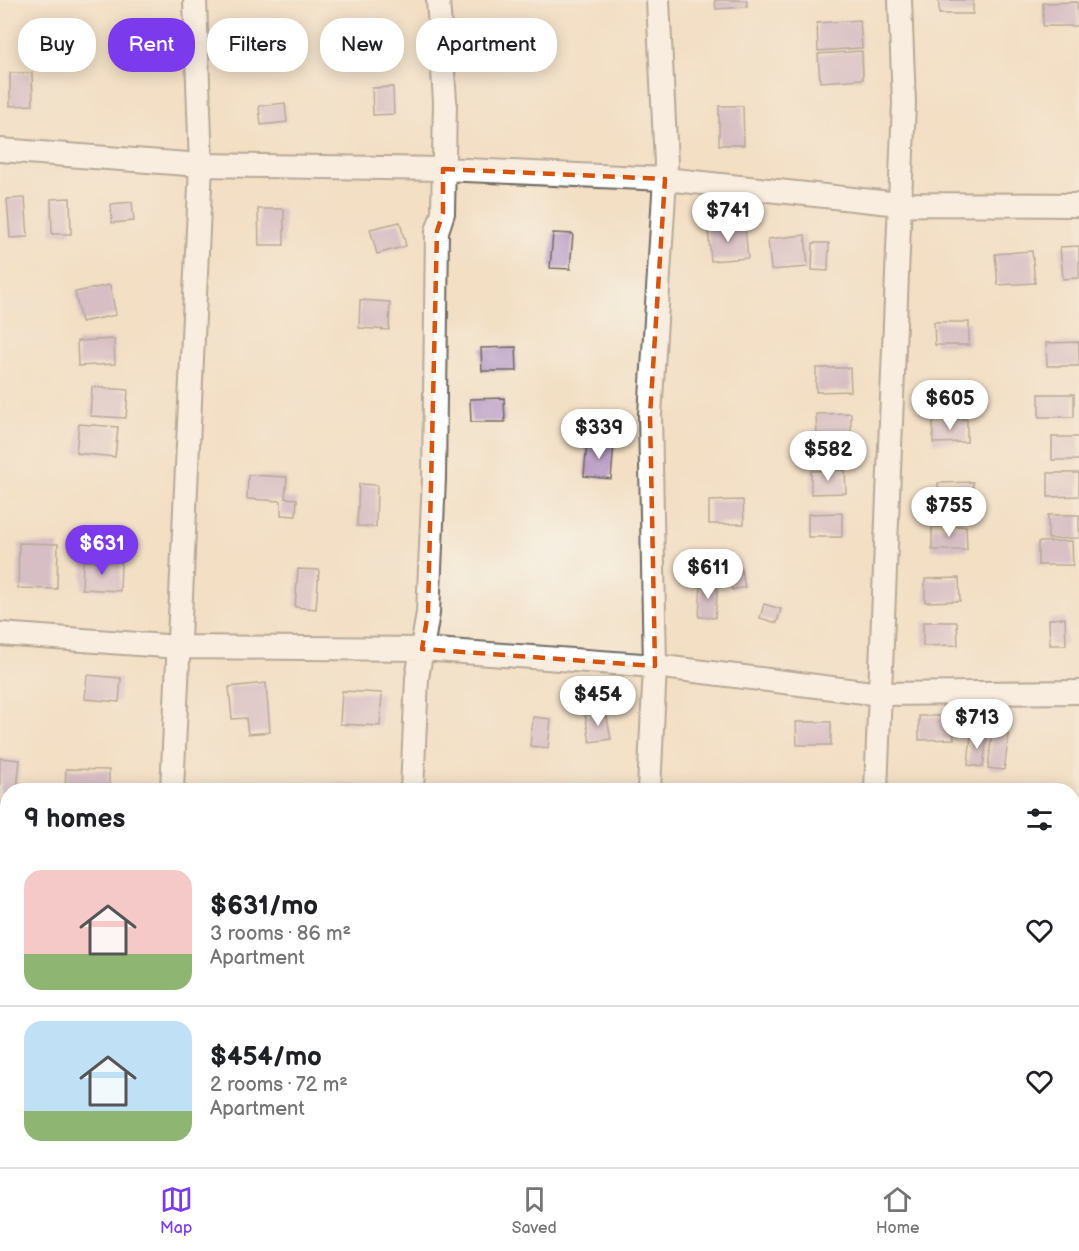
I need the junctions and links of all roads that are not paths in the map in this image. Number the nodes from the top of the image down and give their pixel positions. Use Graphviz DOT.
graph roads {
  1 [pos="195,0"];
  2 [pos="438,0"];
  3 [pos="658,0"];
  4 [pos="900,0"];
  5 [pos="0,150"];
  6 [pos="201,165"];
  7 [pos="443,169"];
  8 [pos="665,179"];
  9 [pos="900,204"];
  10 [pos="1079,205"];
  11 [pos="0,634"];
  12 [pos="179,647"];
  13 [pos="422,649"];
  14 [pos="655,666"];
  15 [pos="1079,692"];
  16 [pos="880,694"];
  17 [pos="172,783"];
  18 [pos="412,783"];
  19 [pos="649,783"];
  20 [pos="876,783"];
  1 -- 6 [label="street"];
  2 -- 7 [label="street"];
  3 -- 8 [label="street"];
  4 -- 9 [label="street"];
  5 -- 6 [label="street"];
  6 -- 7 [label="street"];
  6 -- 12 [label="street"];
  7 -- 8 [label="street"];
  7 -- 13 [label="street"];
  8 -- 9 [label="street"];
  8 -- 14 [label="street"];
  9 -- 10 [label="street"];
  9 -- 16 [label="street"];
  11 -- 12 [label="street"];
  12 -- 13 [label="street"];
  12 -- 17 [label="street"];
  13 -- 14 [label="street"];
  13 -- 18 [label="street"];
  14 -- 16 [label="street"];
  14 -- 19 [label="street"];
  15 -- 16 [label="street"];
  16 -- 20 [label="street"];
}
